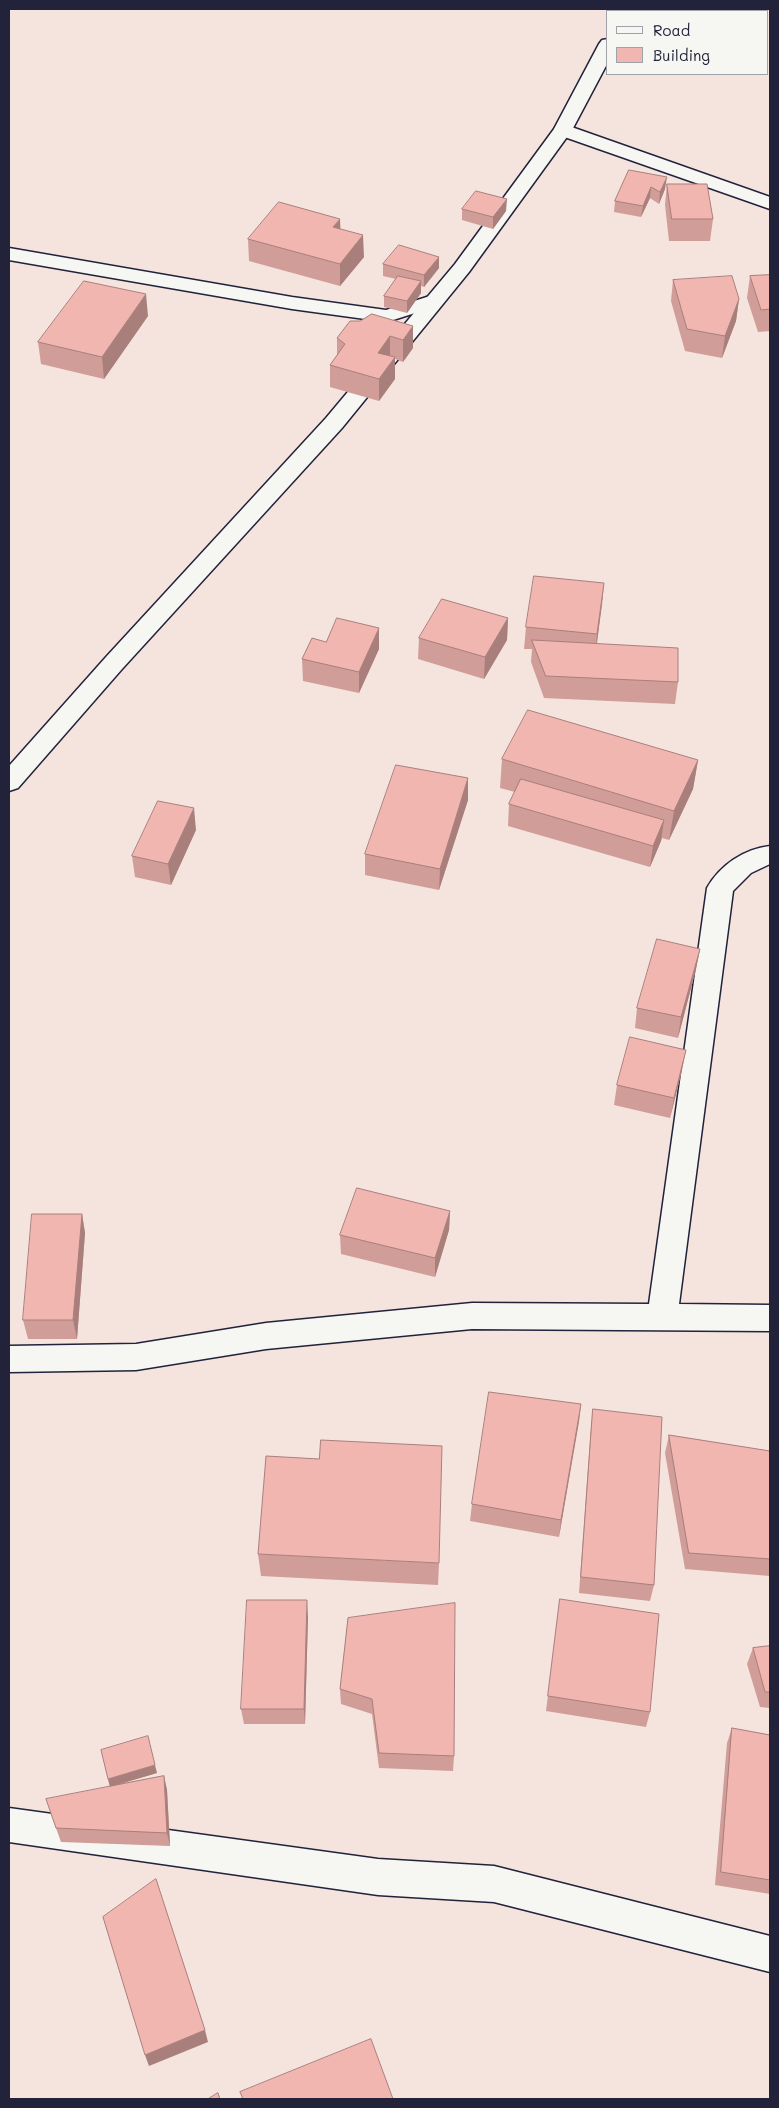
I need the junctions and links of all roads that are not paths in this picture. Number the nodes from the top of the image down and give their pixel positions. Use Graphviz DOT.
graph roads {
  1 [pos="606,48"];
  2 [pos="563,130"];
  3 [pos="770,203"];
  4 [pos="9,254"];
  5 [pos="433,301"];
  6 [pos="9,782"];
  7 [pos="770,855"];
  8 [pos="662,1317"];
  9 [pos="770,1318"];
  10 [pos="9,1359"];
  11 [pos="9,1825"];
  12 [pos="770,1954"];
  1 -- 2 [label="street"];
  2 -- 3 [label="street"];
  2 -- 5 [label="street"];
  4 -- 5 [label="street"];
  5 -- 6 [label="street"];
  7 -- 8 [label="street"];
  8 -- 9 [label="street"];
  8 -- 10 [label="street"];
  11 -- 12 [label="street"];
}
